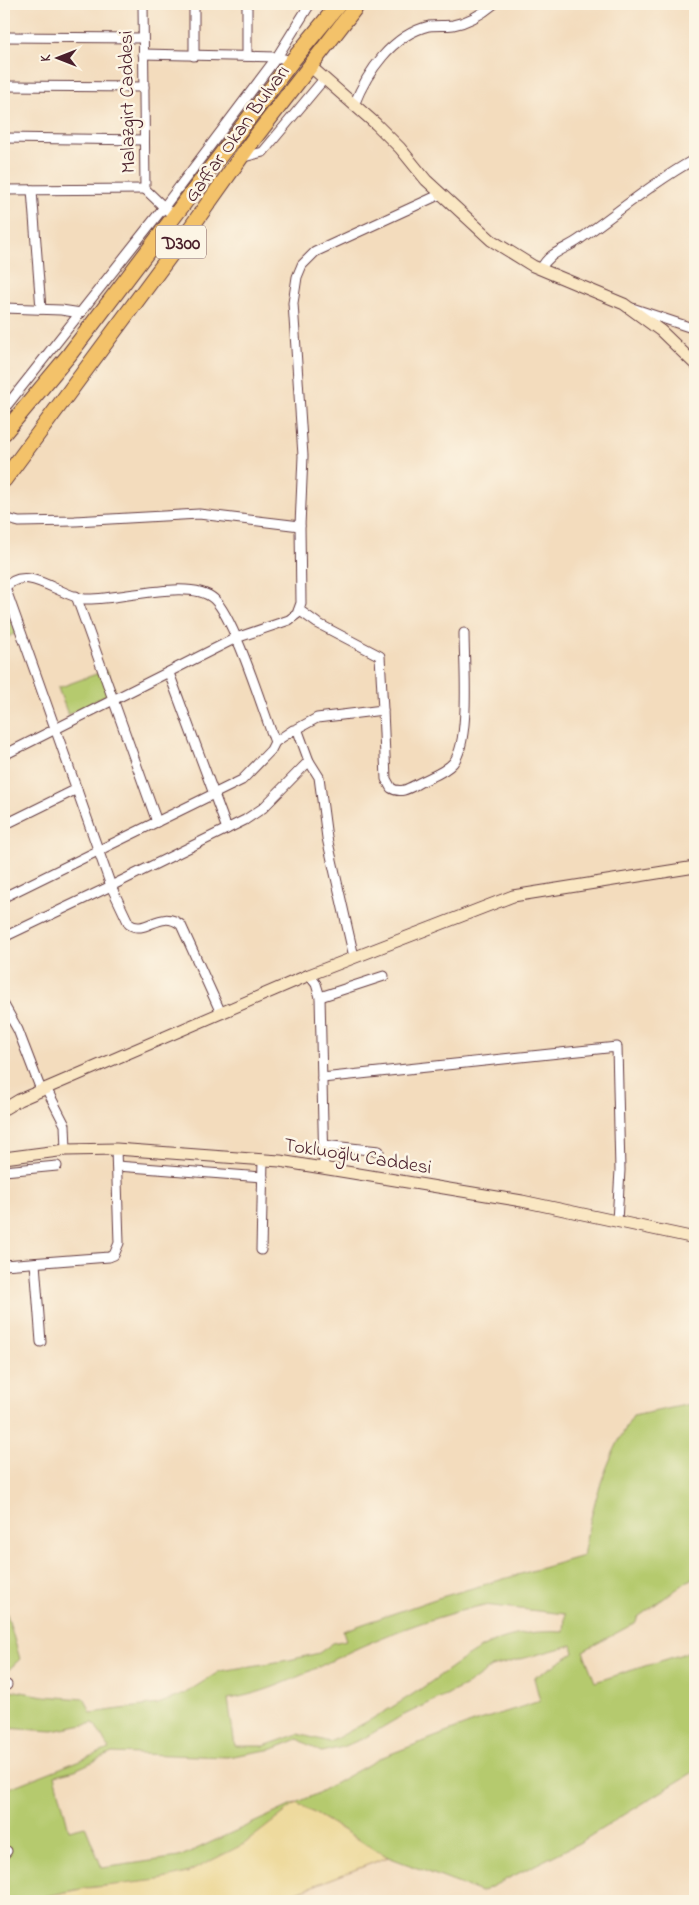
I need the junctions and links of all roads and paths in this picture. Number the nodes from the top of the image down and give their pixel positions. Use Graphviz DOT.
graph roads {
  1 [pos="143,4"];
  2 [pos="194,4"];
  3 [pos="247,4"];
  4 [pos="312,4"];
  5 [pos="339,4"];
  6 [pos="358,4"];
  7 [pos="494,4"];
  8 [pos="4,37"];
  9 [pos="143,38"];
  10 [pos="143,54"];
  11 [pos="194,56"];
  12 [pos="247,56"];
  13 [pos="277,57"];
  14 [pos="292,61"];
  15 [pos="310,66"];
  16 [pos="324,79"];
  17 [pos="4,86"];
  18 [pos="144,87"];
  19 [pos="354,105"];
  20 [pos="4,138"];
  21 [pos="144,140"];
  22 [pos="240,158"];
  23 [pos="695,159"];
  24 [pos="145,189"];
  25 [pos="4,190"];
  26 [pos="32,190"];
  27 [pos="441,194"];
  28 [pos="169,213"];
  29 [pos="541,269"];
  30 [pos="628,307"];
  31 [pos="4,308"];
  32 [pos="41,309"];
  33 [pos="81,313"];
  34 [pos="695,329"];
  35 [pos="695,364"];
  36 [pos="4,410"];
  37 [pos="4,433"];
  38 [pos="4,480"];
  39 [pos="4,518"];
  40 [pos="300,526"];
  41 [pos="4,588"];
  42 [pos="76,596"];
  43 [pos="299,610"];
  44 [pos="464,634"];
  45 [pos="236,638"];
  46 [pos="169,673"];
  47 [pos="114,701"];
  48 [pos="383,710"];
  49 [pos="56,729"];
  50 [pos="295,730"];
  51 [pos="275,742"];
  52 [pos="4,755"];
  53 [pos="309,761"];
  54 [pos="77,789"];
  55 [pos="214,794"];
  56 [pos="157,822"];
  57 [pos="4,825"];
  58 [pos="228,829"];
  59 [pos="99,851"];
  60 [pos="695,867"];
  61 [pos="111,886"];
  62 [pos="4,897"];
  63 [pos="4,937"];
  64 [pos="354,957"];
  65 [pos="309,975"];
  66 [pos="384,976"];
  67 [pos="320,997"];
  68 [pos="4,1005"];
  69 [pos="221,1013"];
  70 [pos="322,1078"];
  71 [pos="44,1089"];
  72 [pos="4,1109"];
  73 [pos="324,1145"];
  74 [pos="116,1149"];
  75 [pos="66,1150"];
  76 [pos="379,1151"];
  77 [pos="6,1159"];
  78 [pos="263,1159"];
  79 [pos="57,1166"];
  80 [pos="117,1166"];
  81 [pos="324,1168"];
  82 [pos="4,1171"];
  83 [pos="263,1177"];
  84 [pos="617,1221"];
  85 [pos="695,1238"];
  86 [pos="261,1250"];
  87 [pos="35,1263"];
  88 [pos="4,1265"];
  89 [pos="41,1342"];
  1 -- 9 [label="street, Malazgirt Caddesi"];
  2 -- 11 [label="street"];
  3 -- 12 [label="street"];
  4 -- 13 [label="street"];
  5 -- 14 [label="highway, Gaffar Okan Bulvarı / D300"];
  6 -- 15 [label="highway, Gaffar Okan Bulvarı / D300"];
  7 -- 19 [label="street"];
  8 -- 9 [label="street"];
  9 -- 10 [label="street, Malazgirt Caddesi"];
  10 -- 11 [label="street"];
  10 -- 18 [label="street, Malazgirt Caddesi"];
  11 -- 12 [label="street"];
  12 -- 13 [label="street"];
  13 -- 14 [label="street"];
  13 -- 28 [label="street"];
  14 -- 28 [label="highway, Gaffar Okan Bulvarı / D300"];
  15 -- 16 [label="street"];
  15 -- 22 [label="highway, Gaffar Okan Bulvarı / D300"];
  16 -- 19 [label="street"];
  16 -- 22 [label="street"];
  17 -- 18 [label="street"];
  18 -- 21 [label="street, Malazgirt Caddesi"];
  19 -- 27 [label="street"];
  20 -- 21 [label="street"];
  21 -- 24 [label="street, Malazgirt Caddesi"];
  22 -- 38 [label="highway, Gaffar Okan Bulvarı / D300"];
  23 -- 29 [label="street"];
  24 -- 26 [label="street"];
  24 -- 28 [label="street, Malazgirt Caddesi"];
  25 -- 26 [label="street"];
  26 -- 32 [label="street"];
  27 -- 29 [label="street"];
  27 -- 40 [label="street"];
  28 -- 33 [label="street"];
  28 -- 37 [label="highway, Gaffar Okan Bulvarı / D300"];
  29 -- 30 [label="street"];
  30 -- 34 [label="street"];
  30 -- 35 [label="street"];
  31 -- 32 [label="street"];
  32 -- 33 [label="street"];
  33 -- 36 [label="street"];
  39 -- 40 [label="street"];
  40 -- 43 [label="street"];
  41 -- 42 [label="street"];
  41 -- 49 [label="street"];
  42 -- 45 [label="street"];
  42 -- 47 [label="street"];
  43 -- 45 [label="street"];
  43 -- 48 [label="street"];
  44 -- 48 [label="street"];
  45 -- 46 [label="street"];
  45 -- 51 [label="street"];
  46 -- 47 [label="street"];
  46 -- 55 [label="street"];
  47 -- 49 [label="street"];
  47 -- 56 [label="street"];
  48 -- 50 [label="street"];
  49 -- 52 [label="street"];
  49 -- 54 [label="street"];
  50 -- 51 [label="street"];
  50 -- 53 [label="street"];
  51 -- 55 [label="street"];
  53 -- 58 [label="street"];
  53 -- 64 [label="street"];
  54 -- 57 [label="street"];
  54 -- 59 [label="street"];
  55 -- 56 [label="street"];
  55 -- 58 [label="street"];
  56 -- 59 [label="street"];
  58 -- 61 [label="street"];
  59 -- 61 [label="street"];
  59 -- 62 [label="street"];
  60 -- 64 [label="street"];
  61 -- 63 [label="street"];
  61 -- 69 [label="street"];
  64 -- 65 [label="street"];
  65 -- 67 [label="street"];
  65 -- 69 [label="street"];
  66 -- 67 [label="street"];
  67 -- 70 [label="street"];
  68 -- 71 [label="street"];
  69 -- 71 [label="street"];
  70 -- 73 [label="street"];
  70 -- 84 [label="street"];
  71 -- 72 [label="street"];
  71 -- 75 [label="street"];
  73 -- 76 [label="street"];
  73 -- 81 [label="street"];
  74 -- 75 [label="street, Tokluoğlu Caddesi"];
  74 -- 78 [label="street, Tokluoğlu Caddesi"];
  74 -- 80 [label="street"];
  75 -- 77 [label="street, Tokluoğlu Caddesi"];
  78 -- 81 [label="street, Tokluoğlu Caddesi"];
  78 -- 83 [label="street"];
  79 -- 82 [label="street"];
  80 -- 83 [label="street"];
  80 -- 87 [label="street"];
  81 -- 84 [label="street, Tokluoğlu Caddesi"];
  83 -- 86 [label="street"];
  84 -- 85 [label="street, Tokluoğlu Caddesi"];
  87 -- 88 [label="street"];
  87 -- 89 [label="street"];
}
